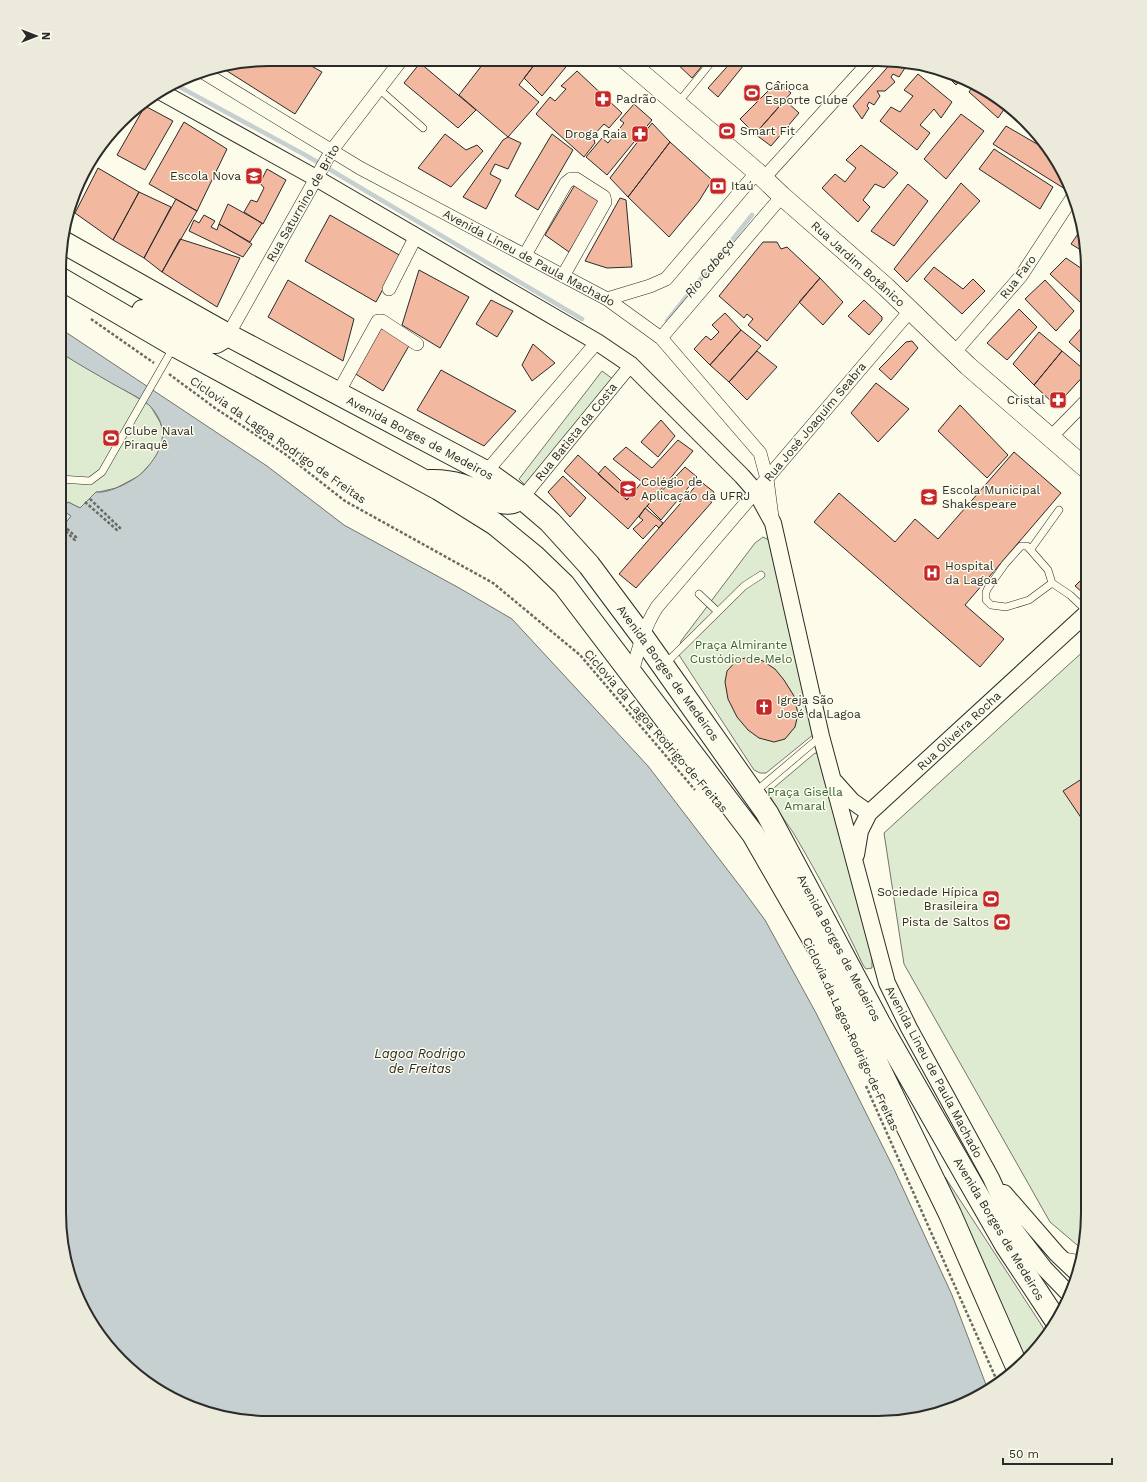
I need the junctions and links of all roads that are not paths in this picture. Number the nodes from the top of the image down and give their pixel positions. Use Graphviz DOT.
graph roads {
  1 [pos="397,66"];
  2 [pos="635,66"];
  3 [pos="708,66"];
  4 [pos="865,66"];
  5 [pos="210,75"];
  6 [pos="379,89"];
  7 [pos="165,94"];
  8 [pos="677,104"];
  9 [pos="423,128"];
  10 [pos="331,152"];
  11 [pos="760,176"];
  12 [pos="317,177"];
  13 [pos="782,196"];
  14 [pos="1069,202"];
  15 [pos="416,236"];
  16 [pos="68,245"];
  17 [pos="525,255"];
  18 [pos="563,276"];
  19 [pos="66,279"];
  20 [pos="66,281"];
  21 [pos="389,289"];
  22 [pos="607,299"];
  23 [pos="910,311"];
  24 [pos="228,335"];
  25 [pos="661,338"];
  26 [pos="597,342"];
  27 [pos="417,344"];
  28 [pos="170,352"];
  29 [pos="954,353"];
  30 [pos="631,365"];
  31 [pos="338,393"];
  32 [pos="1081,406"];
  33 [pos="1051,437"];
  34 [pos="1081,464"];
  35 [pos="486,472"];
  36 [pos="66,479"];
  37 [pos="767,479"];
  38 [pos="426,481"];
  39 [pos="756,492"];
  40 [pos="522,498"];
  41 [pos="1059,510"];
  42 [pos="773,523"];
  43 [pos="1031,549"];
  44 [pos="761,575"];
  45 [pos="1052,583"];
  46 [pos="699,594"];
  47 [pos="1081,605"];
  48 [pos="717,611"];
  49 [pos="1081,618"];
  50 [pos="642,636"];
  51 [pos="663,666"];
  52 [pos="632,673"];
  53 [pos="821,736"];
  54 [pos="833,780"];
  55 [pos="753,794"];
  56 [pos="869,813"];
  57 [pos="856,865"];
  58 [pos="991,1178"];
  59 [pos="1006,1245"];
  60 [pos="1057,1254"];
  61 [pos="1076,1258"];
  62 [pos="1044,1268"];
  63 [pos="1073,1269"];
  64 [pos="1069,1281"];
  65 [pos="1066,1291"];
  66 [pos="1052,1317"];
  67 [pos="1015,1363"];
  1 -- 6 [label="street, Rua Saturnino de Brito"];
  2 -- 8 [label="main road, Rua Jardim Botânico"];
  3 -- 8 [label="lane"];
  4 -- 11 [label="street"];
  5 -- 10 [label="street, Avenida Lineu de Paula Machado"];
  6 -- 9 [label="lane"];
  6 -- 10 [label="street, Rua Saturnino de Brito"];
  7 -- 12 [label="street, Avenida Lineu de Paula Machado"];
  8 -- 11 [label="main road, Rua Jardim Botânico"];
  10 -- 12 [label="street, Rua Saturnino de Brito"];
  10 -- 17 [label="street, Avenida Lineu de Paula Machado"];
  11 -- 13 [label="main road, Rua Jardim Botânico"];
  11 -- 22 [label="street"];
  12 -- 15 [label="street, Avenida Lineu de Paula Machado"];
  12 -- 24 [label="street, Rua Saturnino de Brito"];
  13 -- 23 [label="main road, Rua Jardim Botânico"];
  13 -- 25 [label="street"];
  14 -- 29 [label="street, Rua Faro"];
  15 -- 21 [label="street"];
  15 -- 26 [label="street, Avenida Lineu de Paula Machado"];
  16 -- 24 [label="highway, Avenida Borges de Medeiros"];
  17 -- 18 [label="street, Avenida Lineu de Paula Machado"];
  17 -- 18 [label="street"];
  18 -- 22 [label="street, Avenida Lineu de Paula Machado"];
  19 -- 24 [label="highway"];
  20 -- 28 [label="highway, Avenida Borges de Medeiros"];
  22 -- 25 [label="street, Avenida Lineu de Paula Machado"];
  23 -- 29 [label="main road, Rua Jardim Botânico"];
  23 -- 37 [label="street, Rua José Joaquim Seabra"];
  24 -- 31 [label="highway, Avenida Borges de Medeiros"];
  25 -- 37 [label="street, Avenida Lineu de Paula Machado"];
  26 -- 30 [label="street, Avenida Lineu de Paula Machado"];
  26 -- 35 [label="street"];
  27 -- 31 [label="street"];
  28 -- 36 [label="lane"];
  28 -- 38 [label="highway, Avenida Borges de Medeiros"];
  29 -- 33 [label="main road, Rua Jardim Botânico"];
  30 -- 39 [label="street, Avenida Lineu de Paula Machado"];
  30 -- 40 [label="street, Rua Batista da Costa"];
  31 -- 35 [label="highway, Avenida Borges de Medeiros"];
  32 -- 33 [label="street"];
  33 -- 34 [label="main road, Rua Jardim Botânico"];
  35 -- 40 [label="highway, Avenida Borges de Medeiros"];
  37 -- 39 [label="street, Rua José Joaquim Seabra"];
  37 -- 42 [label="street, Avenida Lineu de Paula Machado"];
  38 -- 40 [label="highway"];
  38 -- 52 [label="highway, Avenida Borges de Medeiros"];
  39 -- 42 [label="street, Avenida Lineu de Paula Machado"];
  39 -- 50 [label="street, Rua José Joaquim Seabra"];
  40 -- 50 [label="highway, Avenida Borges de Medeiros"];
  41 -- 43 [label="lane"];
  42 -- 53 [label="street, Avenida Lineu de Paula Machado"];
  43 -- 45 [label="lane"];
  43 -- 45 [label="lane"];
  44 -- 48 [label="lane"];
  45 -- 47 [label="lane"];
  46 -- 48 [label="lane"];
  48 -- 51 [label="lane"];
  49 -- 56 [label="street, Rua Oliveira Rocha"];
  50 -- 51 [label="highway, Avenida Borges de Medeiros"];
  50 -- 52 [label="street, Rua José Joaquim Seabra"];
  51 -- 55 [label="highway, Avenida Borges de Medeiros"];
  52 -- 67 [label="highway, Avenida Borges de Medeiros"];
  53 -- 54 [label="street, Avenida Lineu de Paula Machado"];
  53 -- 55 [label="lane"];
  54 -- 56 [label="street"];
  54 -- 57 [label="street, Avenida Lineu de Paula Machado"];
  55 -- 59 [label="highway, Avenida Borges de Medeiros"];
  56 -- 57 [label="street, Rua Oliveira Rocha"];
  57 -- 58 [label="street, Avenida Lineu de Paula Machado"];
  58 -- 60 [label="street"];
  58 -- 62 [label="street, Avenida Lineu de Paula Machado"];
  59 -- 62 [label="street"];
  59 -- 66 [label="highway, Avenida Borges de Medeiros"];
  60 -- 61 [label="lane"];
  60 -- 63 [label="street"];
  62 -- 64 [label="street"];
  62 -- 65 [label="street, Avenida Lineu de Paula Machado"];
}
